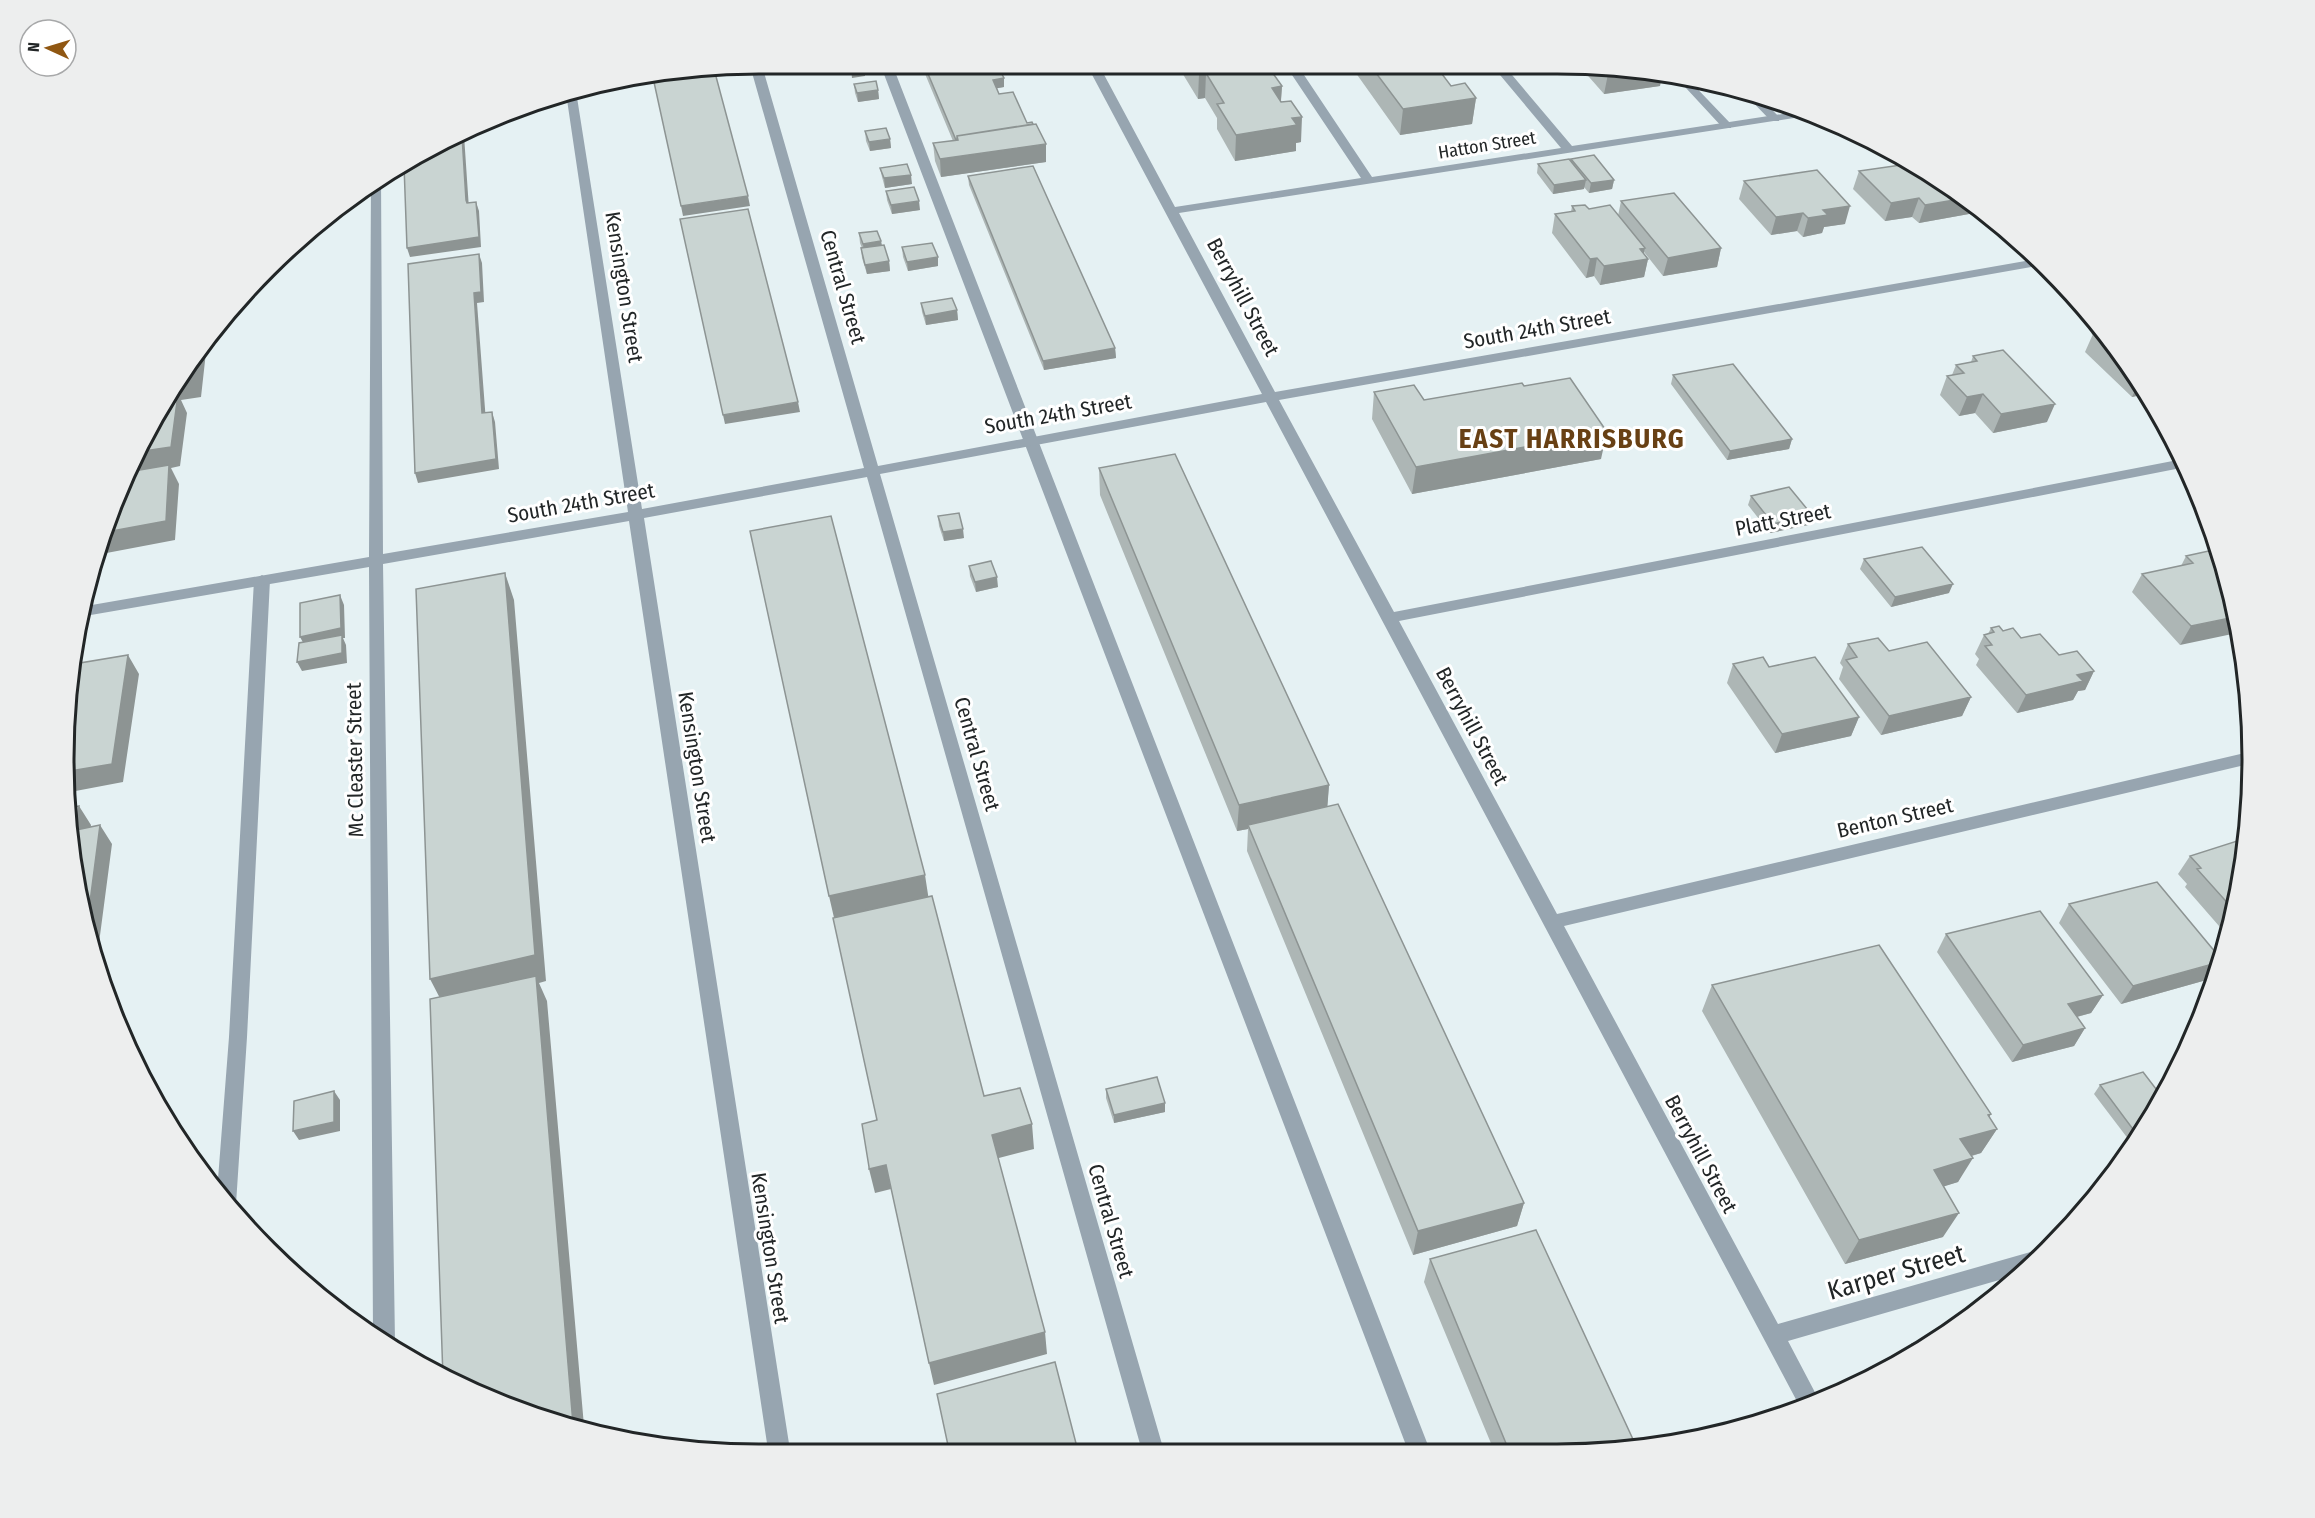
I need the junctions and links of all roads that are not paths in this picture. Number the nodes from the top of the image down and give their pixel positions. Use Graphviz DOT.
graph roads {
  1 [pos="758,74"];
  2 [pos="890,74"];
  3 [pos="1098,74"];
  4 [pos="1297,74"];
  5 [pos="1504,74"];
  6 [pos="1689,87"];
  7 [pos="572,100"];
  8 [pos="1762,106"];
  9 [pos="1793,116"];
  10 [pos="1775,119"];
  11 [pos="1727,126"];
  12 [pos="1569,150"];
  13 [pos="1369,181"];
  14 [pos="377,190"];
  15 [pos="1171,211"];
  16 [pos="2030,264"];
  17 [pos="1270,397"];
  18 [pos="1031,441"];
  19 [pos="2175,465"];
  20 [pos="872,470"];
  21 [pos="636,515"];
  22 [pos="375,562"];
  23 [pos="262,580"];
  24 [pos="90,610"];
  25 [pos="1389,618"];
  26 [pos="2242,760"];
  27 [pos="1551,922"];
  28 [pos="227,1190"];
  29 [pos="2019,1264"];
  30 [pos="384,1333"];
  31 [pos="1773,1335"];
  32 [pos="1806,1397"];
  33 [pos="777,1444"];
  34 [pos="1151,1444"];
  35 [pos="1417,1444"];
  1 -- 20 [label="street, Central Street"];
  2 -- 18 [label="street"];
  3 -- 15 [label="street, Berryhill Street"];
  4 -- 13 [label="street"];
  5 -- 12 [label="street"];
  6 -- 11 [label="street"];
  7 -- 21 [label="street, Kensington Street"];
  8 -- 10 [label="street"];
  9 -- 10 [label="street, Hatton Street"];
  10 -- 11 [label="street, Hatton Street"];
  11 -- 12 [label="street, Hatton Street"];
  12 -- 13 [label="street, Hatton Street"];
  13 -- 15 [label="street, Hatton Street"];
  14 -- 22 [label="street, Mc Cleaster Street"];
  15 -- 17 [label="street, Berryhill Street"];
  16 -- 17 [label="street, South 24th Street"];
  17 -- 18 [label="street, South 24th Street"];
  17 -- 25 [label="street, Berryhill Street"];
  18 -- 20 [label="street, South 24th Street"];
  18 -- 35 [label="street"];
  19 -- 25 [label="street, Platt Street"];
  20 -- 21 [label="street, South 24th Street"];
  20 -- 34 [label="street, Central Street"];
  21 -- 22 [label="street, South 24th Street"];
  21 -- 33 [label="street, Kensington Street"];
  22 -- 23 [label="street, South 24th Street"];
  22 -- 30 [label="street, Mc Cleaster Street"];
  23 -- 24 [label="street, South 24th Street"];
  23 -- 28 [label="street"];
  25 -- 27 [label="street, Berryhill Street"];
  26 -- 27 [label="street, Benton Street"];
  27 -- 31 [label="street, Berryhill Street"];
  29 -- 31 [label="street, Karper Street"];
  31 -- 32 [label="street, Berryhill Street"];
}
